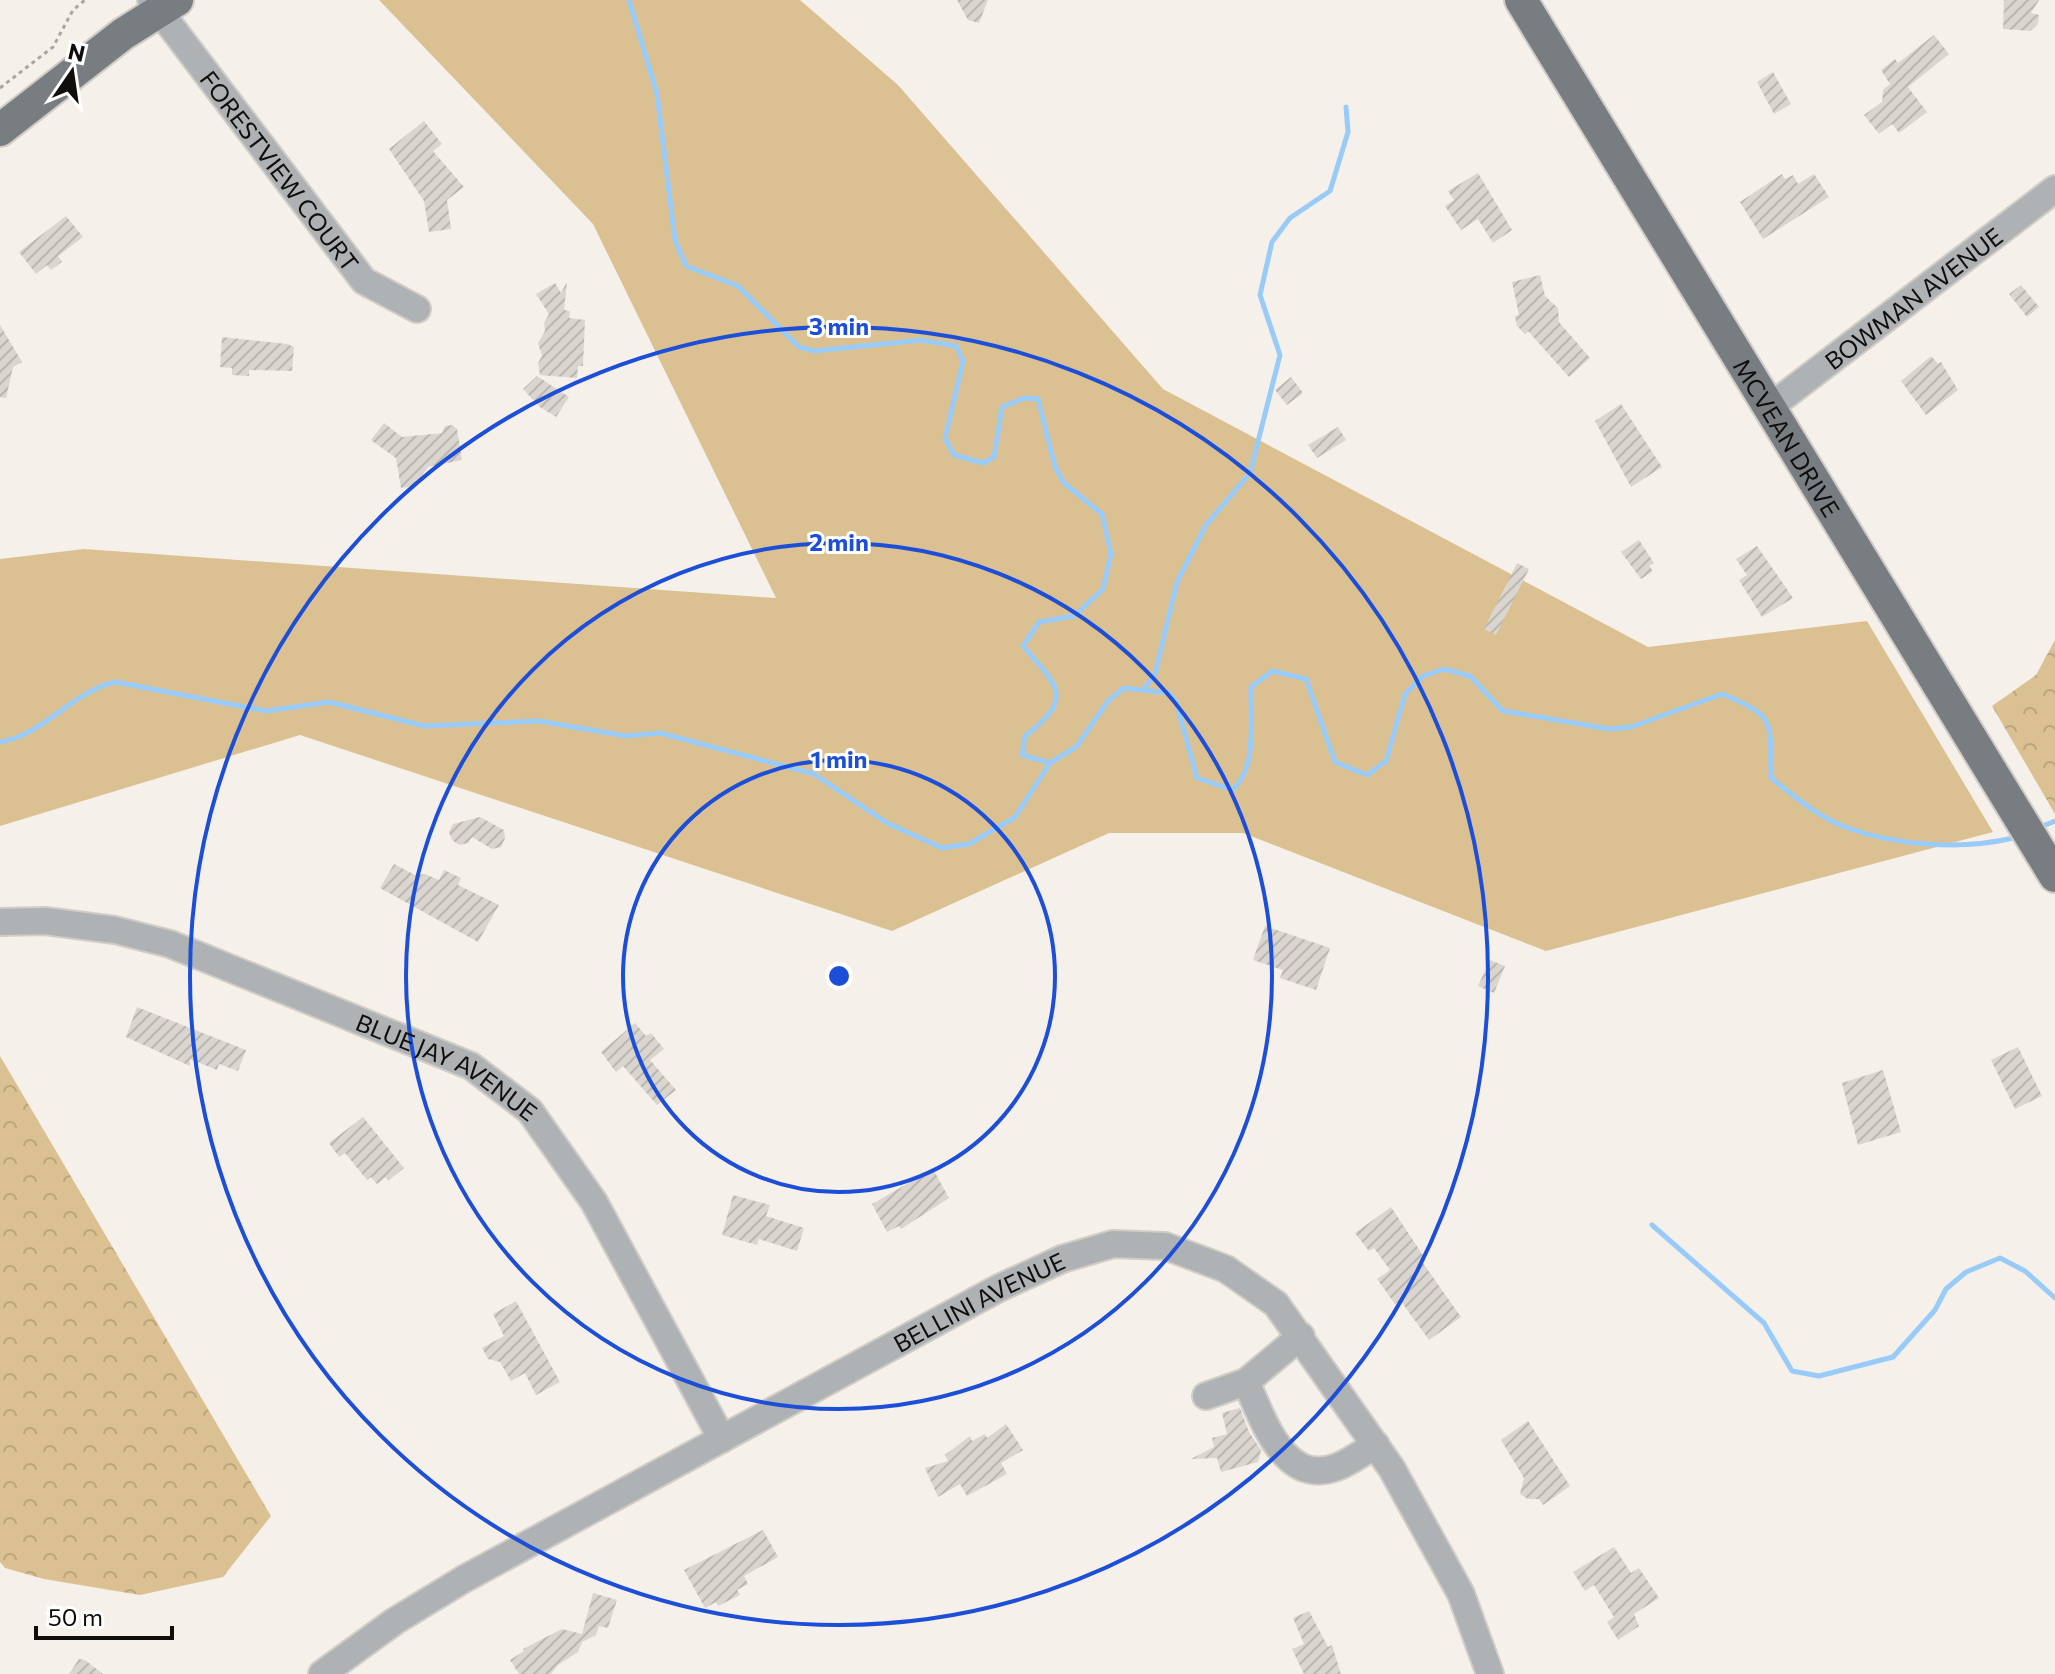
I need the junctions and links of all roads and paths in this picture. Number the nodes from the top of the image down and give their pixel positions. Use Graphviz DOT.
graph roads {
  1 [pos="85,0"];
  2 [pos="1521,0"];
  3 [pos="163,4"];
  4 [pos="0,88"];
  5 [pos="0,130"];
  6 [pos="2055,189"];
  7 [pos="417,309"];
  8 [pos="1770,407"];
  9 [pos="2055,876"];
  10 [pos="0,922"];
  11 [pos="1301,1336"];
  12 [pos="1246,1382"];
  13 [pos="1206,1396"];
  14 [pos="722,1439"];
  15 [pos="1376,1445"];
  16 [pos="322,1674"];
  17 [pos="1490,1674"];
  1 -- 4 [label="path"];
  2 -- 8 [label="main road, MCVEAN DRIVE"];
  3 -- 5 [label="main road"];
  3 -- 7 [label="street, FORESTVIEW COURT"];
  6 -- 8 [label="street, BOWMAN AVENUE"];
  8 -- 9 [label="main road, MCVEAN DRIVE"];
  10 -- 14 [label="street, BLUE JAY AVENUE"];
  11 -- 12 [label="street"];
  11 -- 14 [label="street, BELLINI AVENUE"];
  11 -- 15 [label="street, BELLINI AVENUE"];
  12 -- 13 [label="street"];
  12 -- 15 [label="street"];
  14 -- 16 [label="street, BELLINI AVENUE"];
  15 -- 17 [label="street, BELLINI AVENUE"];
}
